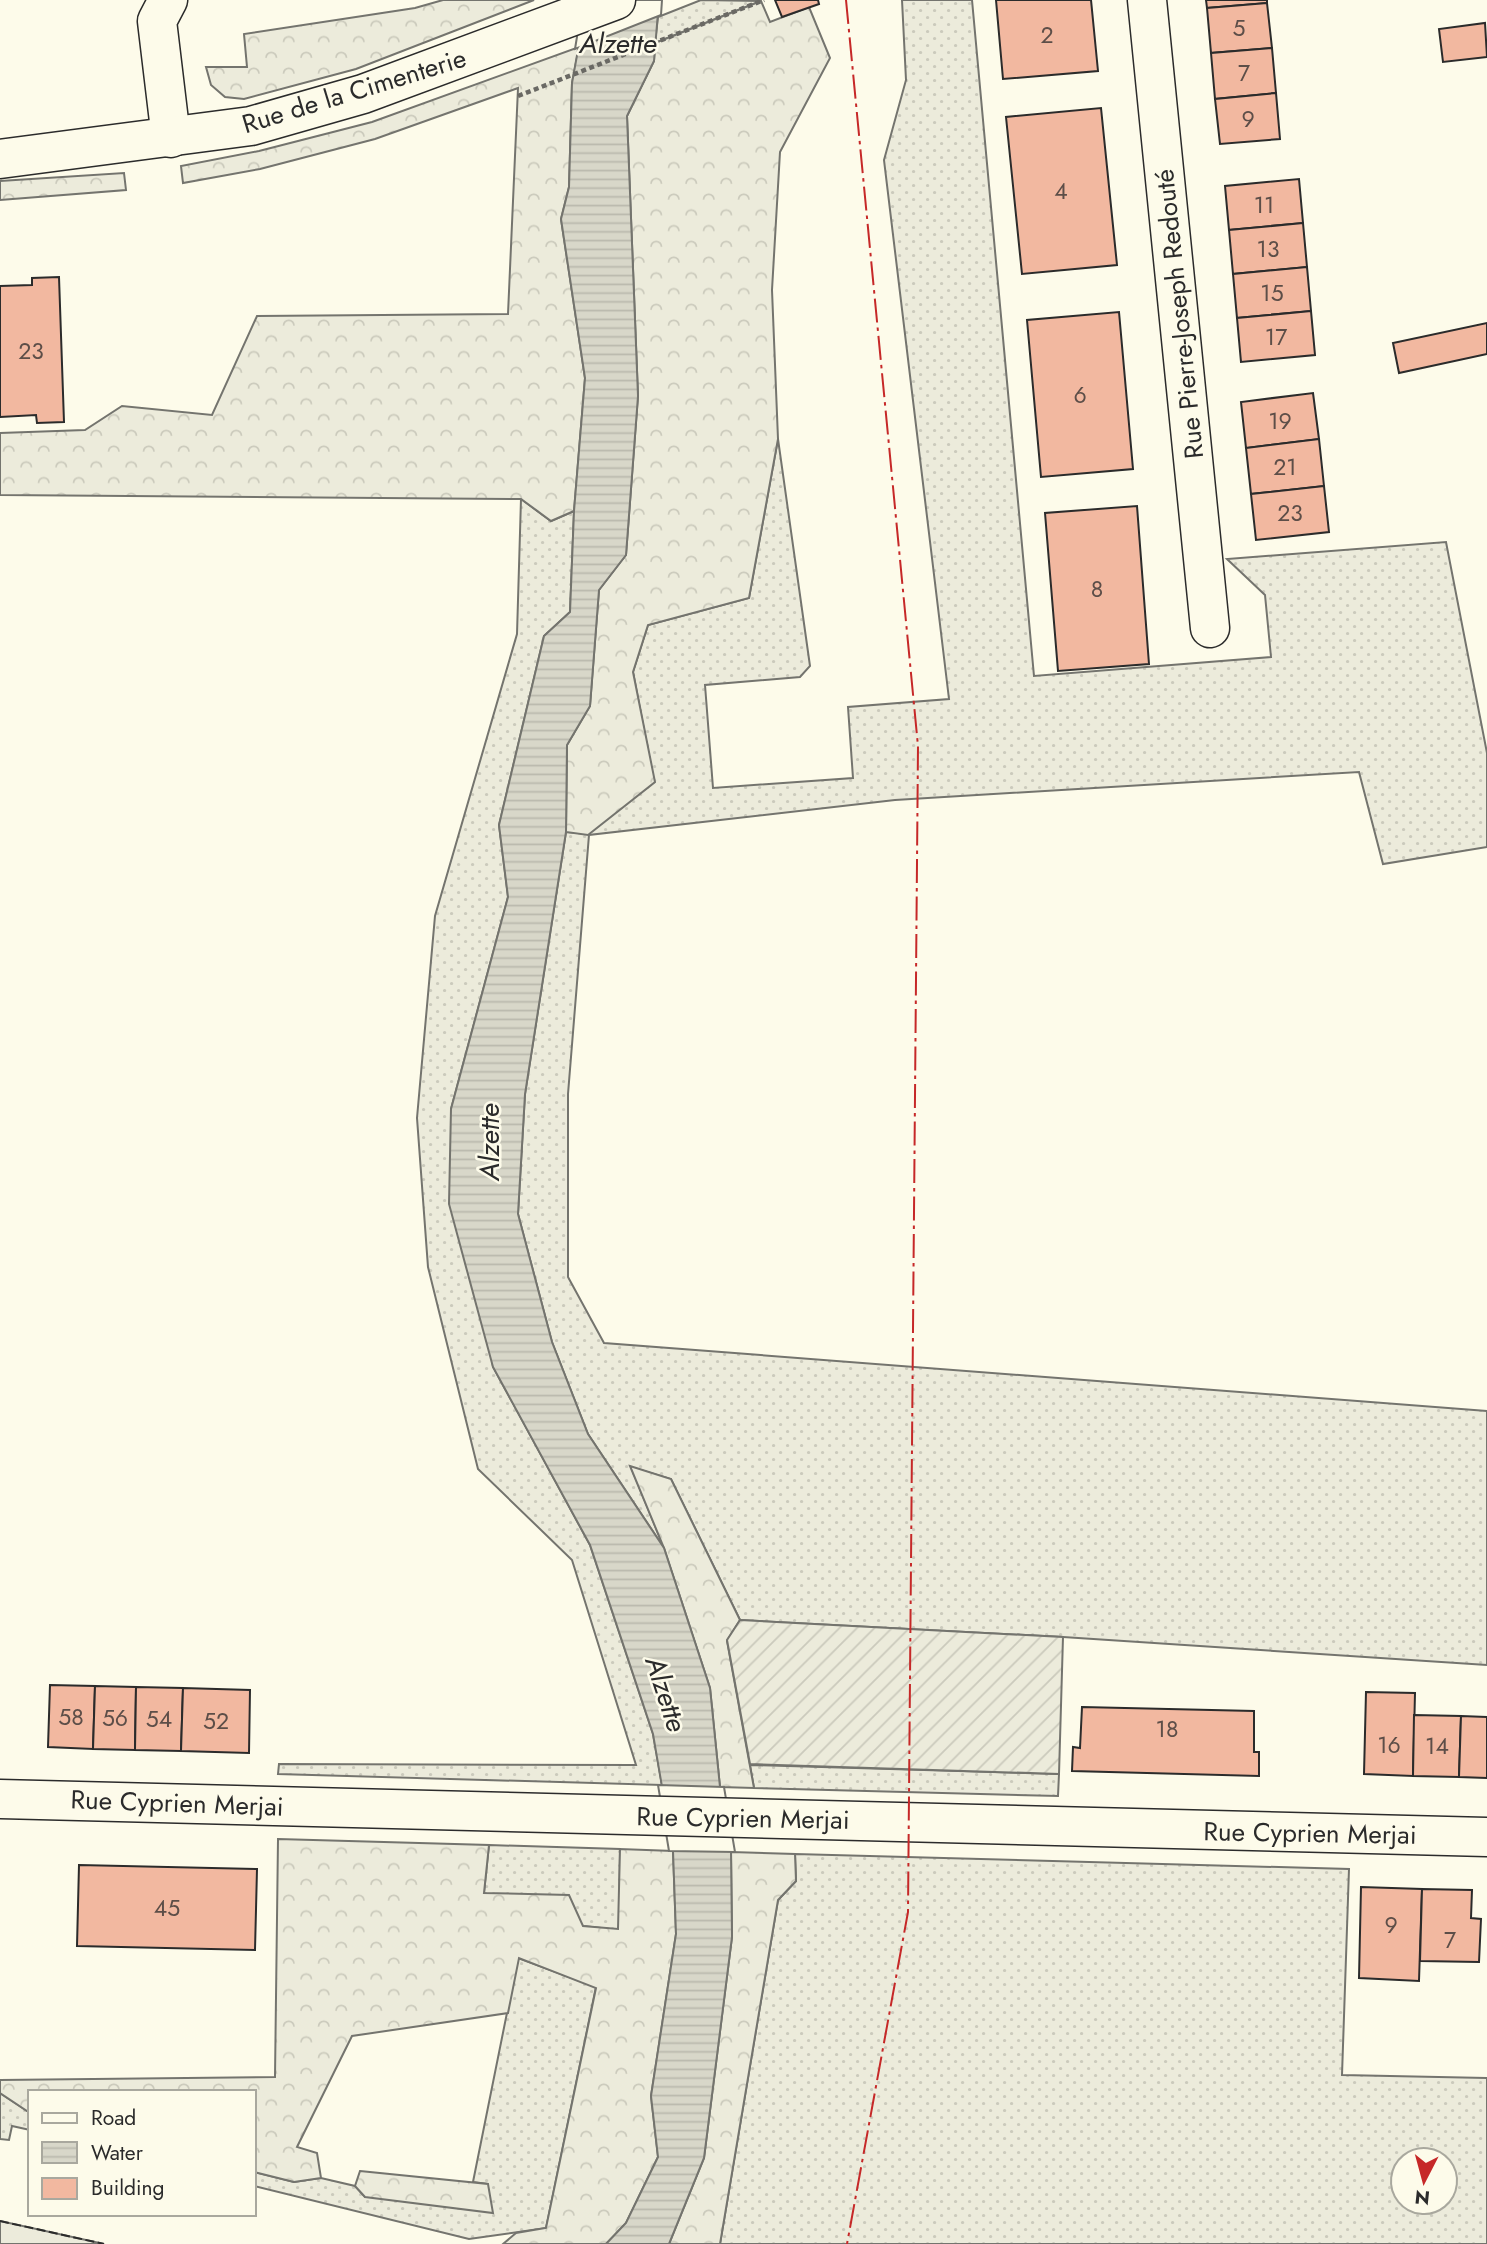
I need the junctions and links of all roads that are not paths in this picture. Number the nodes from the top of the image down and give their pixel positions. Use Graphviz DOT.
graph roads {
  1 [pos="616,0"];
  2 [pos="1147,0"];
  3 [pos="154,7"];
  4 [pos="171,138"];
  5 [pos="0,159"];
  6 [pos="1210,628"];
  7 [pos="0,1798"];
  8 [pos="1487,1837"];
  1 -- 4 [label="street, Rue de la Cimenterie"];
  2 -- 6 [label="street, Rue Pierre-Joseph Redouté"];
  3 -- 4 [label="street"];
  4 -- 5 [label="street, Rue de la Cimenterie"];
  7 -- 8 [label="street, Rue Cyprien Merjai"];
}
